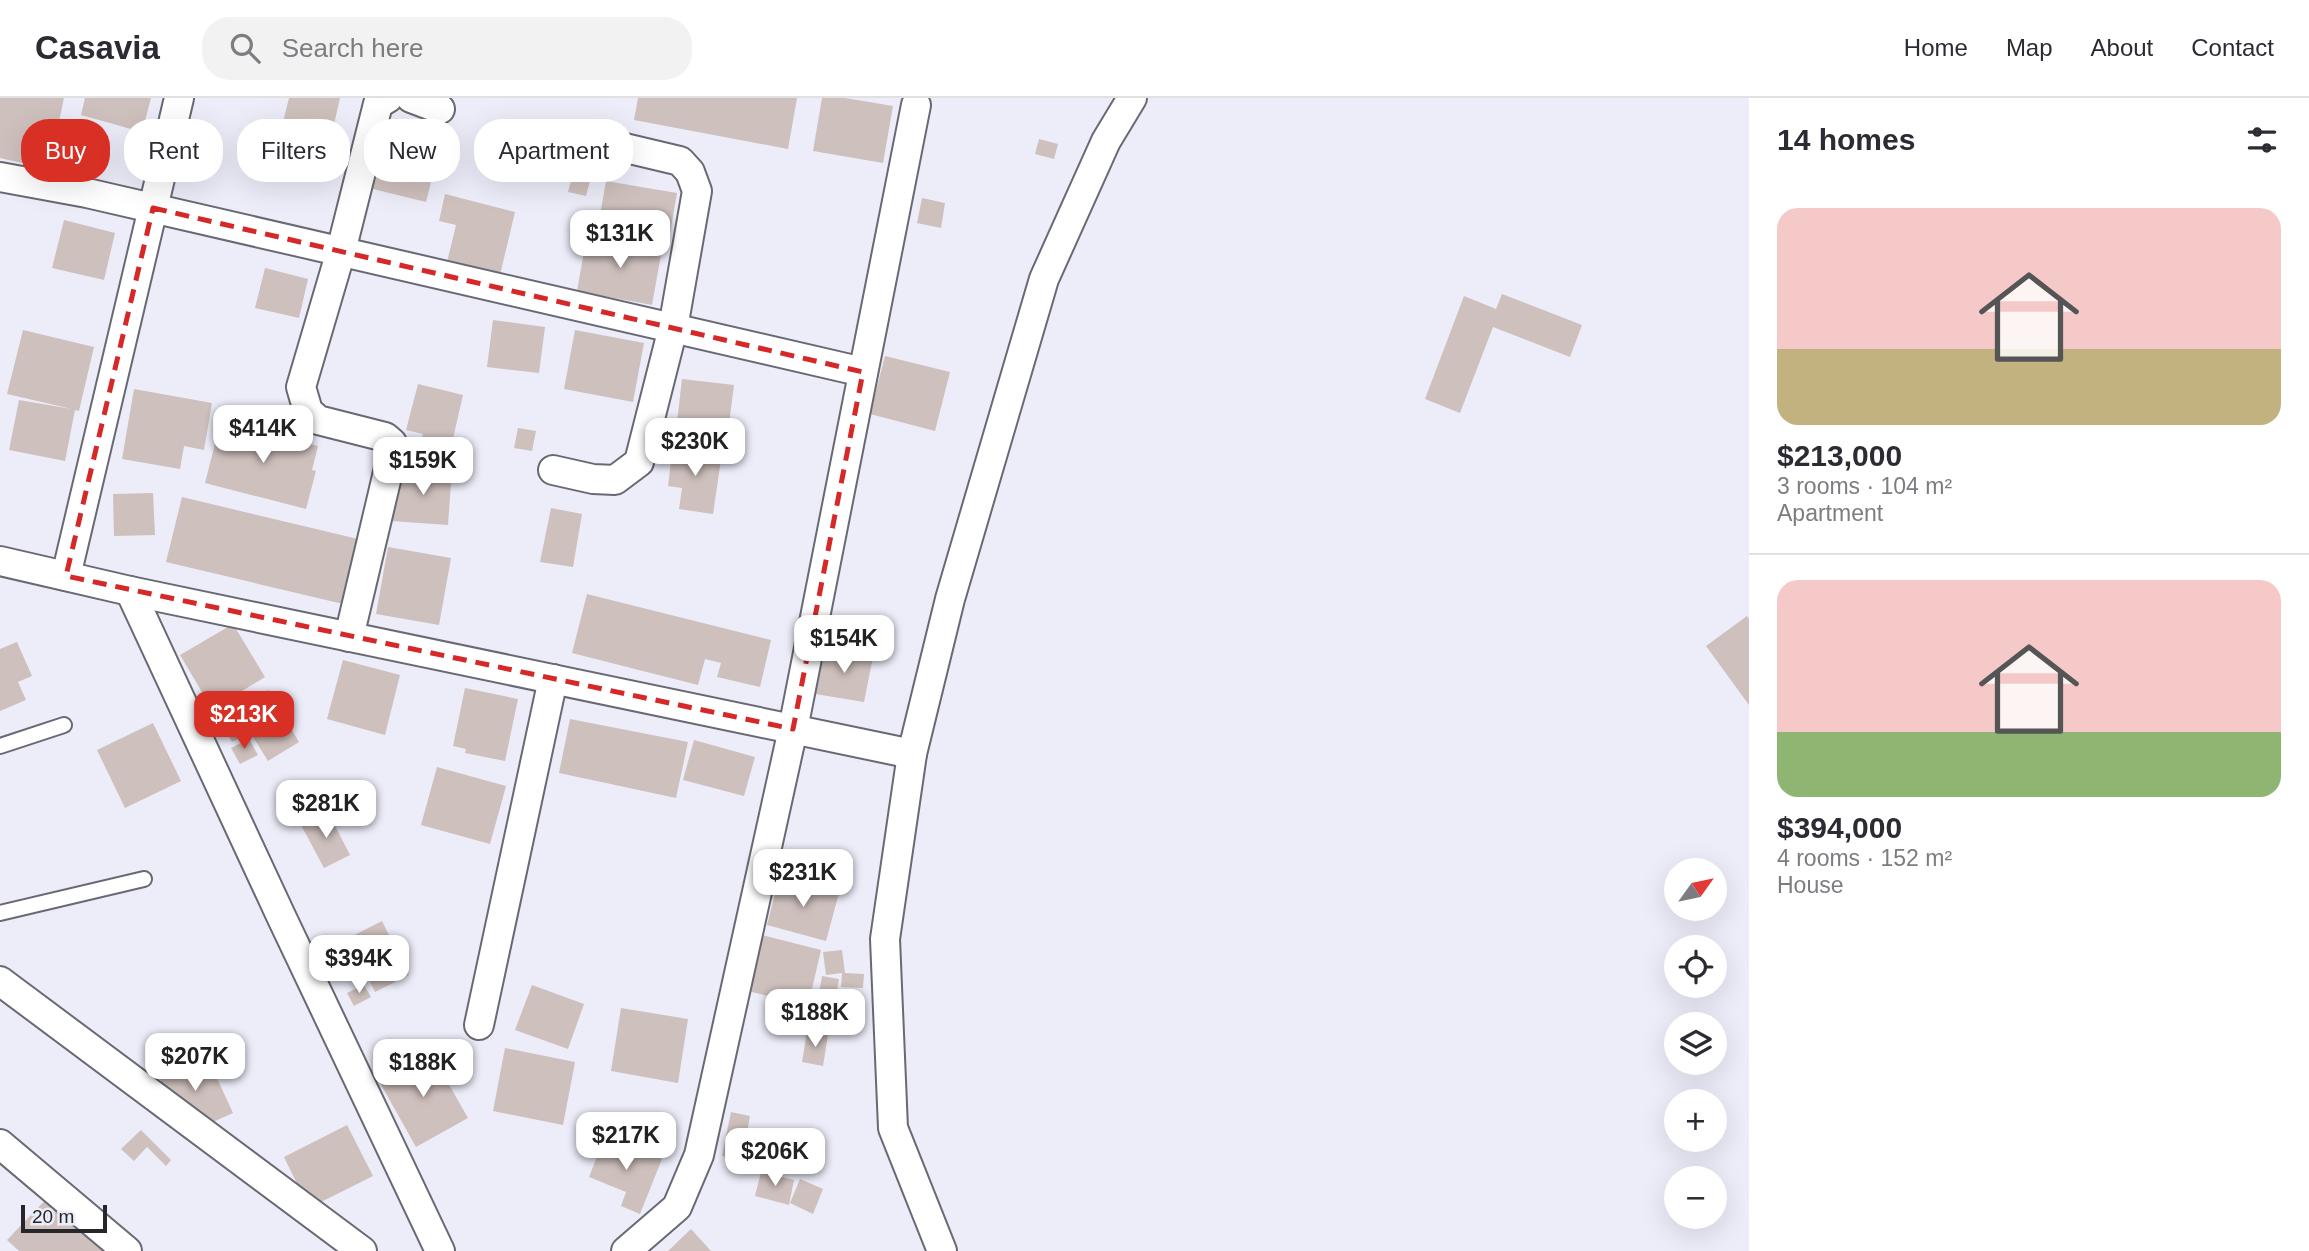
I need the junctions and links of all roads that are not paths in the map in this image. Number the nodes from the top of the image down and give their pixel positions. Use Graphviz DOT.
graph roads {
  1 [pos="179,98"];
  2 [pos="388,98"];
  3 [pos="411,98"];
  4 [pos="1132,98"];
  5 [pos="916,105"];
  6 [pos="440,109"];
  7 [pos="633,150"];
  8 [pos="0,177"];
  9 [pos="153,208"];
  10 [pos="341,251"];
  11 [pos="673,328"];
  12 [pos="863,372"];
  13 [pos="553,470"];
  14 [pos="0,561"];
  15 [pos="66,576"];
  16 [pos="130,592"];
  17 [pos="349,637"];
  18 [pos="553,679"];
  19 [pos="64,725"];
  20 [pos="793,729"];
  21 [pos="0,746"];
  22 [pos="912,754"];
  23 [pos="144,879"];
  24 [pos="0,913"];
  25 [pos="0,981"];
  26 [pos="479,1025"];
  27 [pos="0,1144"];
  28 [pos="127,1251"];
  29 [pos="362,1251"];
  30 [pos="440,1251"];
  31 [pos="626,1251"];
  32 [pos="942,1251"];
  1 -- 9 [label="street"];
  2 -- 10 [label="street"];
  3 -- 6 [label="street"];
  4 -- 22 [label="street"];
  5 -- 12 [label="street"];
  7 -- 11 [label="street"];
  8 -- 9 [label="street"];
  9 -- 10 [label="street"];
  9 -- 15 [label="street"];
  10 -- 11 [label="street"];
  10 -- 17 [label="street"];
  11 -- 12 [label="street"];
  11 -- 13 [label="street"];
  12 -- 20 [label="street"];
  14 -- 15 [label="street"];
  15 -- 16 [label="street"];
  16 -- 17 [label="street"];
  16 -- 30 [label="street"];
  17 -- 18 [label="street"];
  18 -- 20 [label="street"];
  18 -- 26 [label="street"];
  19 -- 21 [label="lane"];
  20 -- 22 [label="street"];
  20 -- 31 [label="street"];
  22 -- 32 [label="street"];
  23 -- 24 [label="lane"];
  25 -- 29 [label="street"];
  27 -- 28 [label="street"];
}
